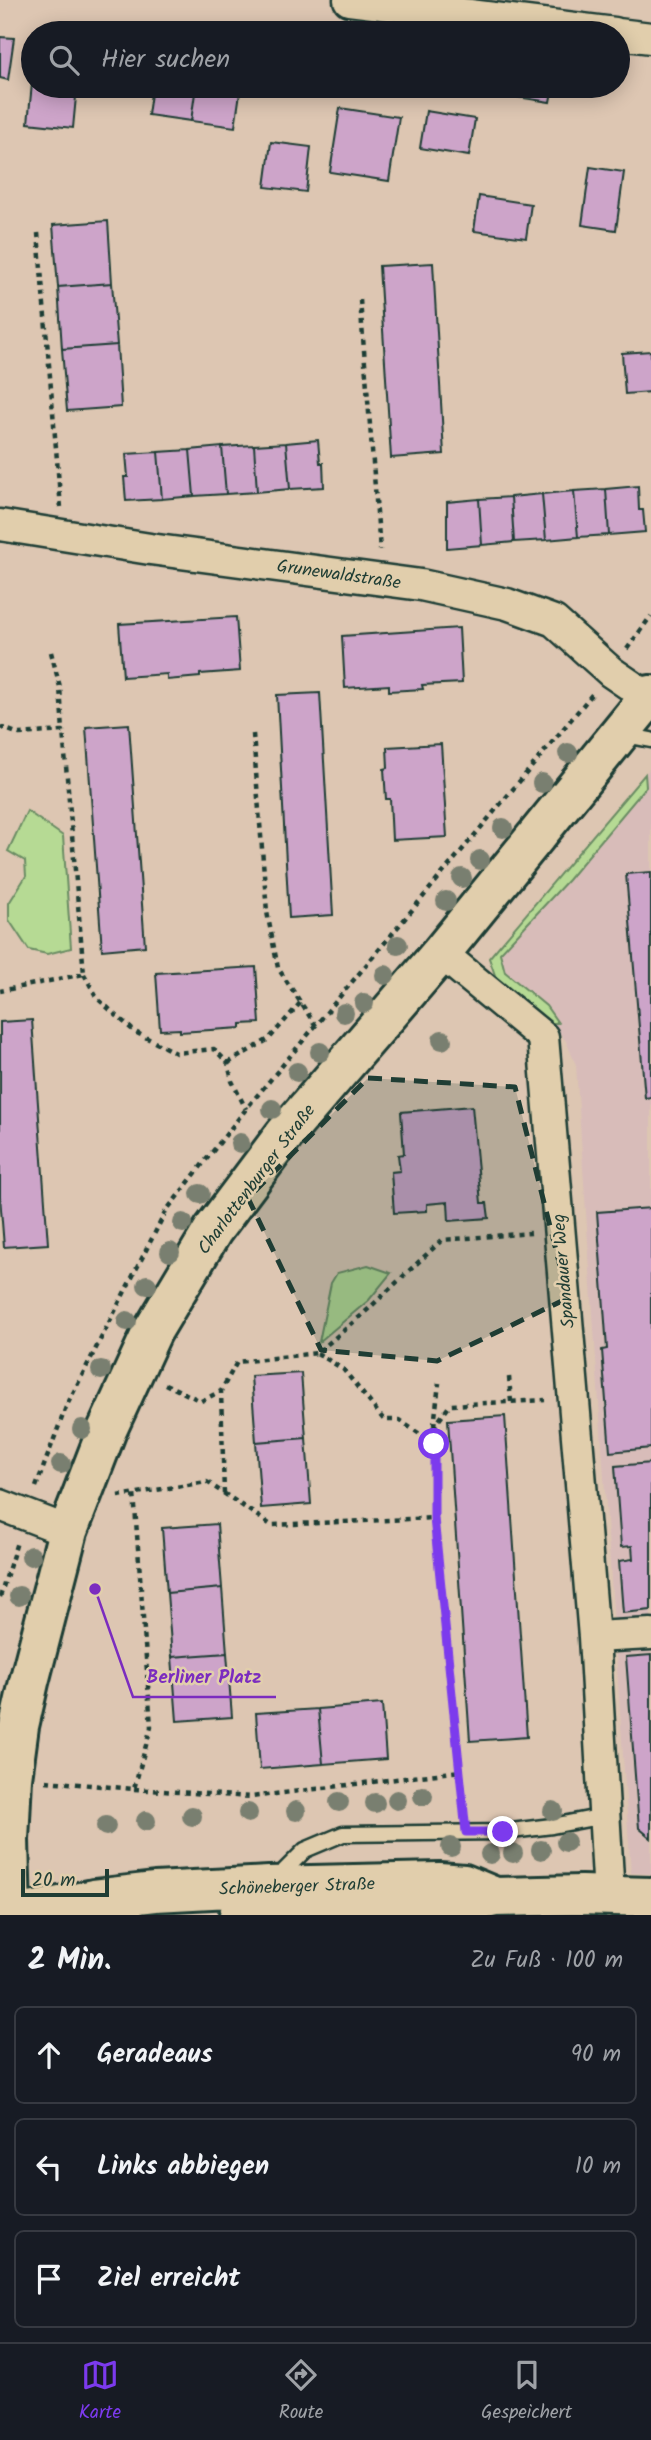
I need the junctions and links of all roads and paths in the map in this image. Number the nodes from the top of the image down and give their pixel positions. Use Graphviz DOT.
graph roads {
  1 [pos="349,0"];
  2 [pos="520,21"];
  3 [pos="630,35"];
  4 [pos="651,38"];
  5 [pos="38,233"];
  6 [pos="360,300"];
  7 [pos="0,525"];
  8 [pos="64,536"];
  9 [pos="383,580"];
  10 [pos="51,652"];
  11 [pos="650,697"];
  12 [pos="0,727"];
  13 [pos="63,731"];
  14 [pos="253,734"];
  15 [pos="635,737"];
  16 [pos="441,953"];
  17 [pos="84,974"];
  18 [pos="0,991"];
  19 [pos="301,1002"];
  20 [pos="316,1026"];
  21 [pos="228,1063"];
  22 [pos="246,1109"];
  23 [pos="560,1230"];
  24 [pos="317,1353"];
  25 [pos="134,1370"];
  26 [pos="509,1377"];
  27 [pos="439,1383"];
  28 [pos="221,1391"];
  29 [pos="574,1399"];
  30 [pos="511,1402"];
  31 [pos="434,1427"];
  32 [pos="434,1444"];
  33 [pos="134,1493"];
  34 [pos="224,1494"];
  35 [pos="0,1505"];
  36 [pos="73,1516"];
  37 [pos="434,1518"];
  38 [pos="651,1634"];
  39 [pos="594,1637"];
  40 [pos="461,1771"];
  41 [pos="6,1788"];
  42 [pos="134,1789"];
  43 [pos="604,1816"];
  44 [pos="466,1832"];
  45 [pos="269,1886"];
  46 [pos="609,1896"];
  47 [pos="651,1897"];
  48 [pos="366,1903"];
  49 [pos="13,1915"];
  50 [pos="239,1915"];
  1 -- 2 [label="street"];
  3 -- 4 [label="street"];
  5 -- 8 [label="path"];
  6 -- 9 [label="path"];
  7 -- 8 [label="street, Grunewaldstraße"];
  8 -- 9 [label="street, Grunewaldstraße"];
  9 -- 11 [label="street, Grunewaldstraße"];
  10 -- 13 [label="path"];
  11 -- 15 [label="street, Charlottenburger Straße"];
  12 -- 13 [label="path"];
  13 -- 17 [label="path"];
  14 -- 19 [label="path"];
  15 -- 16 [label="street, Charlottenburger Straße"];
  16 -- 23 [label="street, Spandauer Weg"];
  16 -- 25 [label="street, Charlottenburger Straße"];
  17 -- 18 [label="path"];
  17 -- 21 [label="path"];
  19 -- 20 [label="path"];
  19 -- 21 [label="path"];
  21 -- 22 [label="path"];
  23 -- 24 [label="path"];
  23 -- 29 [label="street, Spandauer Weg"];
  24 -- 28 [label="path"];
  24 -- 32 [label="path"];
  25 -- 28 [label="path"];
  25 -- 36 [label="street, Charlottenburger Straße"];
  26 -- 30 [label="path"];
  27 -- 31 [label="path"];
  28 -- 34 [label="path"];
  29 -- 30 [label="path"];
  29 -- 39 [label="street, Spandauer Weg"];
  30 -- 31 [label="path"];
  31 -- 32 [label="path"];
  32 -- 37 [label="path"];
  33 -- 34 [label="path"];
  33 -- 36 [label="path"];
  33 -- 42 [label="path"];
  34 -- 37 [label="path"];
  35 -- 36 [label="street"];
  36 -- 41 [label="street, Charlottenburger Straße"];
  37 -- 40 [label="path"];
  38 -- 39 [label="street"];
  39 -- 43 [label="street, Spandauer Weg"];
  40 -- 42 [label="path"];
  40 -- 44 [label="path"];
  41 -- 42 [label="path"];
  41 -- 49 [label="street, Charlottenburger Straße"];
  43 -- 44 [label="lane"];
  43 -- 46 [label="street, Spandauer Weg"];
  44 -- 45 [label="lane"];
  45 -- 48 [label="street, Schöneberger Straße"];
  45 -- 49 [label="street, Schöneberger Straße"];
  46 -- 47 [label="street, Schöneberger Straße"];
  46 -- 48 [label="street, Schöneberger Straße"];
  48 -- 50 [label="street, Schöneberger Straße"];
}
